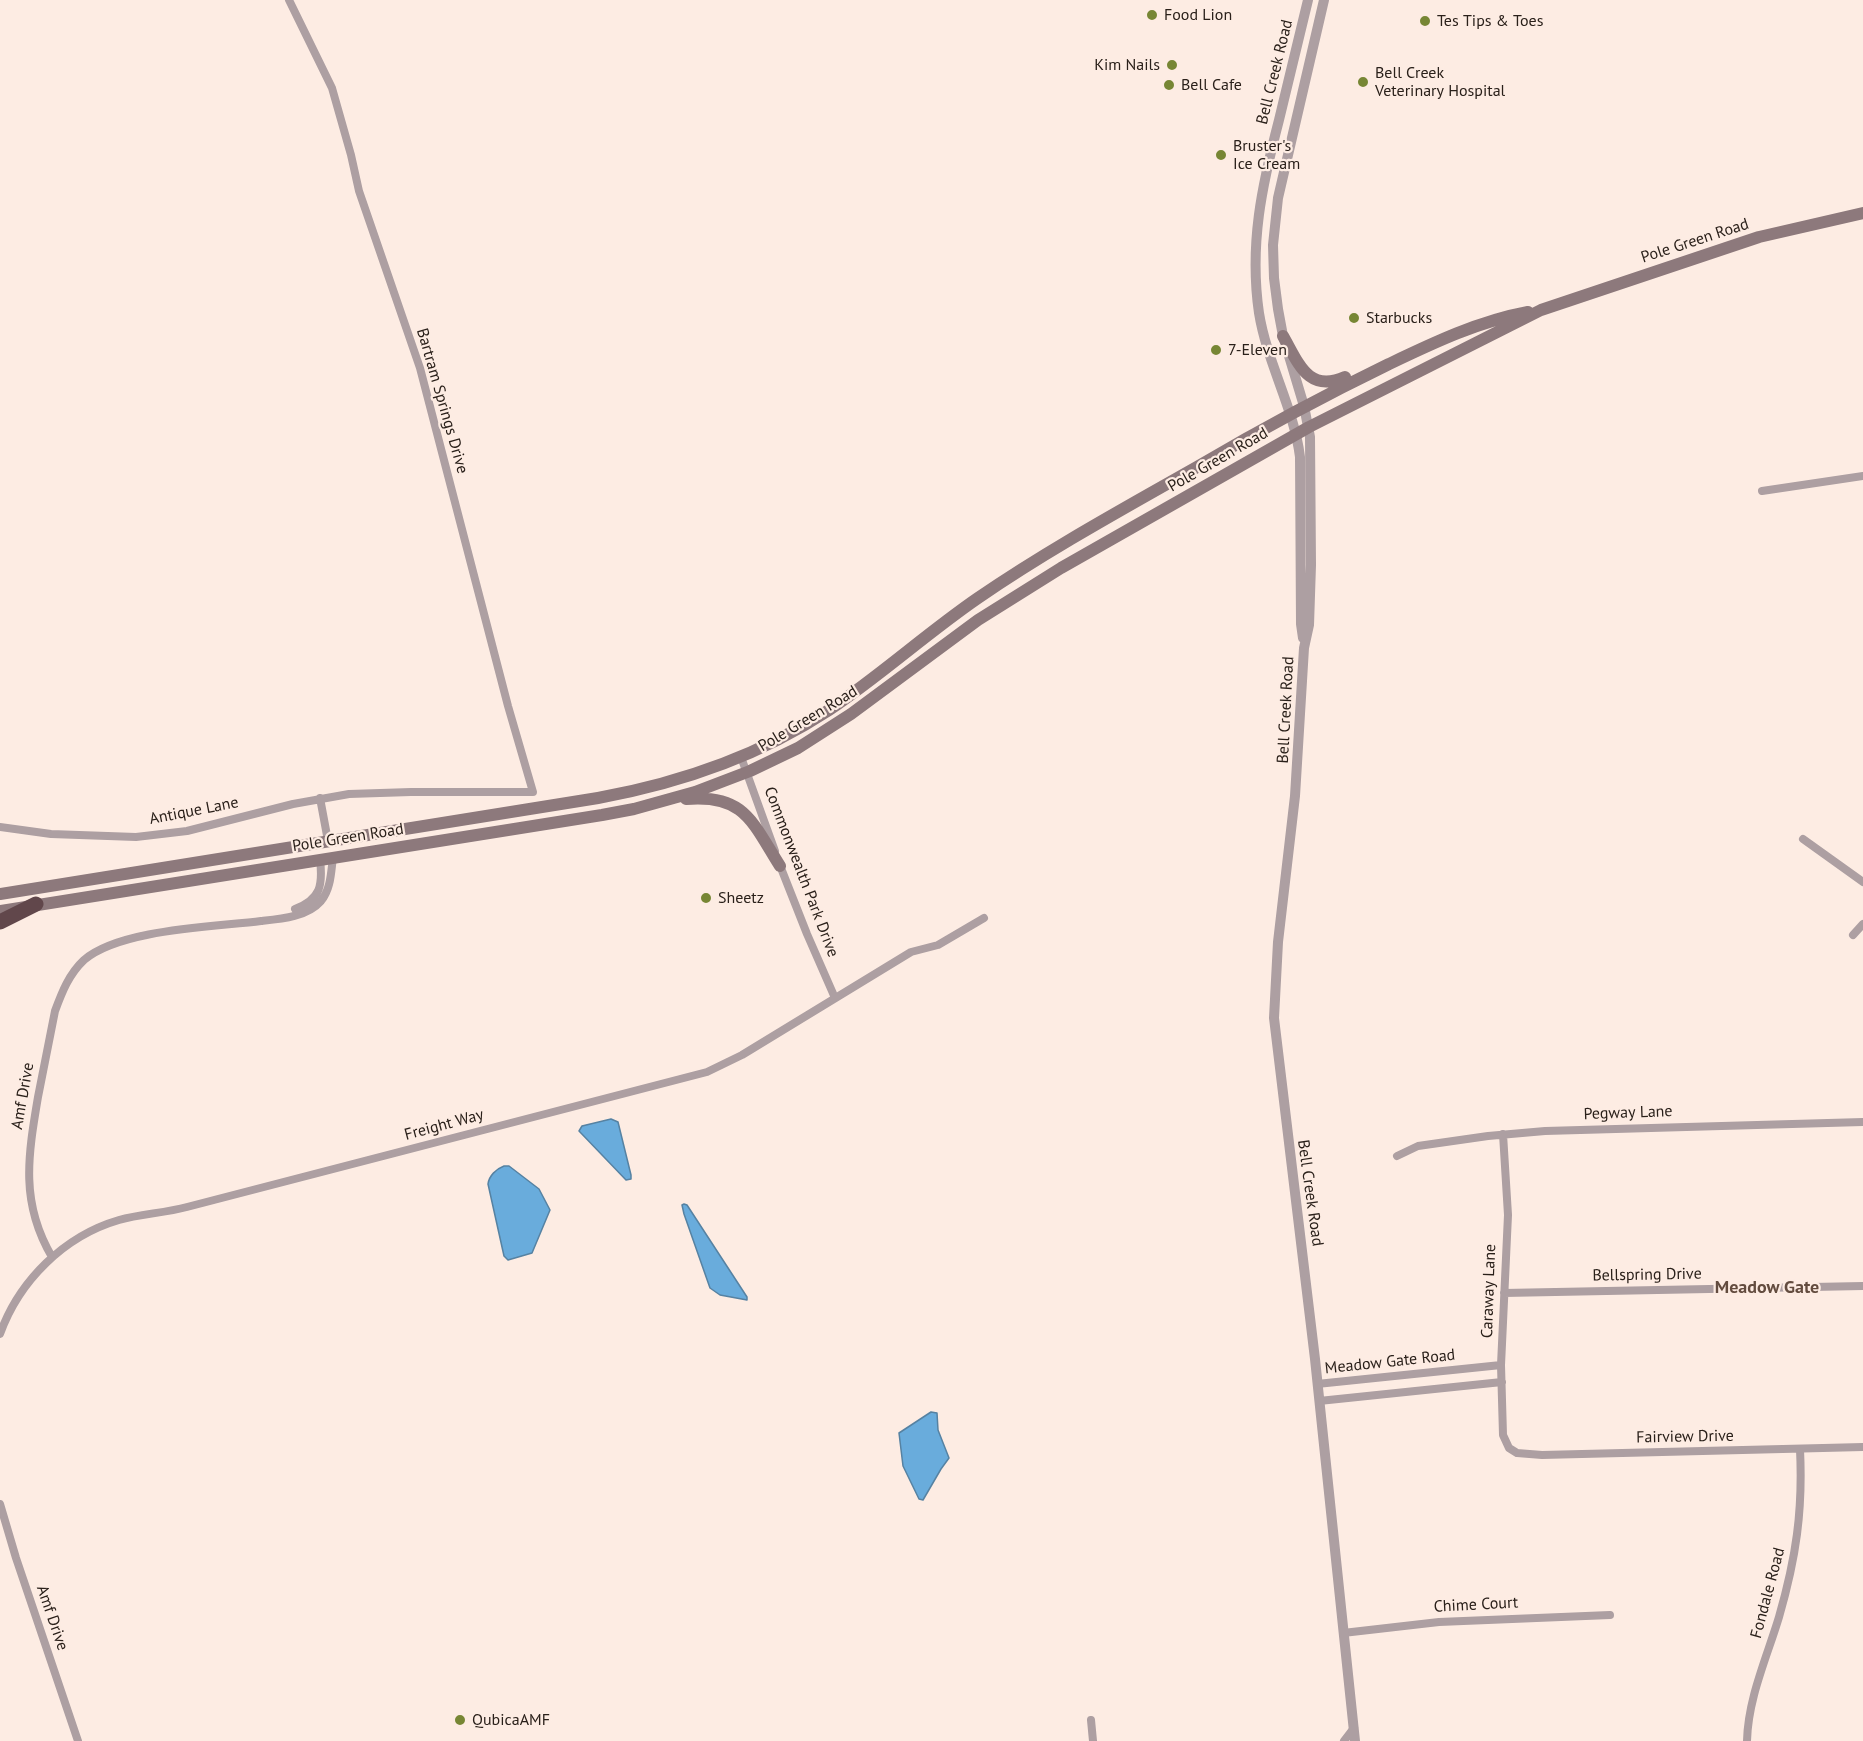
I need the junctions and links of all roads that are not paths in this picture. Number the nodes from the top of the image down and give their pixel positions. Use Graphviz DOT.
graph roads {
  1 [pos="289,0"];
  2 [pos="1308,0"];
  3 [pos="1324,0"];
  4 [pos="1863,213"];
  5 [pos="1541,310"];
  6 [pos="1283,336"];
  7 [pos="1436,342"];
  8 [pos="1305,406"];
  9 [pos="1289,415"];
  10 [pos="1310,427"];
  11 [pos="1296,435"];
  12 [pos="1863,476"];
  13 [pos="1762,491"];
  14 [pos="1304,648"];
  15 [pos="741,757"];
  16 [pos="747,772"];
  17 [pos="533,792"];
  18 [pos="320,798"];
  19 [pos="664,801"];
  20 [pos="0,827"];
  21 [pos="1803,839"];
  22 [pos="328,841"];
  23 [pos="410,845"];
  24 [pos="333,857"];
  25 [pos="314,860"];
  26 [pos="780,866"];
  27 [pos="1863,882"];
  28 [pos="0,894"];
  29 [pos="36,904"];
  30 [pos="0,911"];
  31 [pos="984,918"];
  32 [pos="0,922"];
  33 [pos="1863,924"];
  34 [pos="186,929"];
  35 [pos="1853,935"];
  36 [pos="836,998"];
  37 [pos="1863,1122"];
  38 [pos="1503,1134"];
  39 [pos="1397,1156"];
  40 [pos="52,1257"];
  41 [pos="1863,1286"];
  42 [pos="1504,1293"];
  43 [pos="0,1334"];
  44 [pos="1501,1365"];
  45 [pos="1502,1382"];
  46 [pos="1317,1384"];
  47 [pos="1319,1401"];
  48 [pos="1509,1448"];
  49 [pos="1863,1448"];
  50 [pos="1800,1449"];
  51 [pos="0,1504"];
  52 [pos="1610,1615"];
  53 [pos="1343,1633"];
  54 [pos="1091,1720"];
  55 [pos="1354,1728"];
  56 [pos="78,1741"];
  57 [pos="1093,1741"];
  58 [pos="1344,1741"];
  59 [pos="1355,1741"];
  60 [pos="1748,1741"];
  1 -- 17 [label="street, Bartram Springs Drive"];
  2 -- 9 [label="street, Bell Creek Road"];
  3 -- 6 [label="street, Bell Creek Road"];
  4 -- 5 [label="main road, Pole Green Road"];
  5 -- 7 [label="main road, Pole Green Road"];
  5 -- 10 [label="main road, Pole Green Road"];
  6 -- 7 [label="main road"];
  6 -- 8 [label="street, Bell Creek Road"];
  7 -- 8 [label="main road, Pole Green Road"];
  8 -- 9 [label="main road, Pole Green Road"];
  8 -- 10 [label="street, Bell Creek Road"];
  9 -- 11 [label="street, Bell Creek Road"];
  9 -- 15 [label="main road, Pole Green Road"];
  10 -- 11 [label="main road, Pole Green Road"];
  10 -- 14 [label="street, Bell Creek Road"];
  11 -- 14 [label="street, Bell Creek Road"];
  11 -- 16 [label="main road, Pole Green Road"];
  12 -- 13 [label="street"];
  14 -- 46 [label="street, Bell Creek Road"];
  15 -- 16 [label="street, Commonwealth Park Drive"];
  15 -- 22 [label="main road, Pole Green Road"];
  16 -- 19 [label="main road, Pole Green Road"];
  16 -- 26 [label="street, Commonwealth Park Drive"];
  17 -- 18 [label="street, Antique Lane"];
  18 -- 20 [label="street, Antique Lane"];
  18 -- 22 [label="street"];
  19 -- 23 [label="main road, Pole Green Road"];
  19 -- 26 [label="main road"];
  21 -- 27 [label="street"];
  22 -- 23 [label="main road"];
  22 -- 25 [label="main road"];
  22 -- 28 [label="main road, Pole Green Road"];
  23 -- 24 [label="main road, Pole Green Road"];
  24 -- 25 [label="main road, Pole Green Road"];
  24 -- 34 [label="street, Amf Drive"];
  25 -- 29 [label="main road, Pole Green Road"];
  25 -- 34 [label="street, Amf Drive"];
  26 -- 36 [label="street, Commonwealth Park Drive"];
  29 -- 30 [label="main road, Pole Green Road"];
  29 -- 32 [label="highway"];
  31 -- 36 [label="street, Freight Way"];
  33 -- 35 [label="street"];
  34 -- 40 [label="street, Amf Drive"];
  36 -- 40 [label="street, Freight Way"];
  37 -- 38 [label="street, Pegway Lane"];
  38 -- 39 [label="street, Pegway Lane"];
  38 -- 42 [label="street, Caraway Lane"];
  40 -- 43 [label="street"];
  41 -- 42 [label="street, Bellspring Drive"];
  42 -- 44 [label="street, Caraway Lane"];
  44 -- 45 [label="street, Caraway Lane"];
  44 -- 46 [label="street, Meadow Gate Road"];
  45 -- 47 [label="street, Meadow Gate Road"];
  45 -- 48 [label="street, Caraway Lane"];
  46 -- 47 [label="street, Bell Creek Road"];
  47 -- 53 [label="street, Bell Creek Road"];
  48 -- 50 [label="street, Fairview Drive"];
  49 -- 50 [label="street, Fairview Drive"];
  50 -- 60 [label="street, Fondale Road"];
  51 -- 56 [label="street, Amf Drive"];
  52 -- 53 [label="street, Chime Court"];
  53 -- 55 [label="street, Bell Creek Road"];
  54 -- 57 [label="street"];
  55 -- 58 [label="street"];
  55 -- 59 [label="street, Bell Creek Road"];
}
